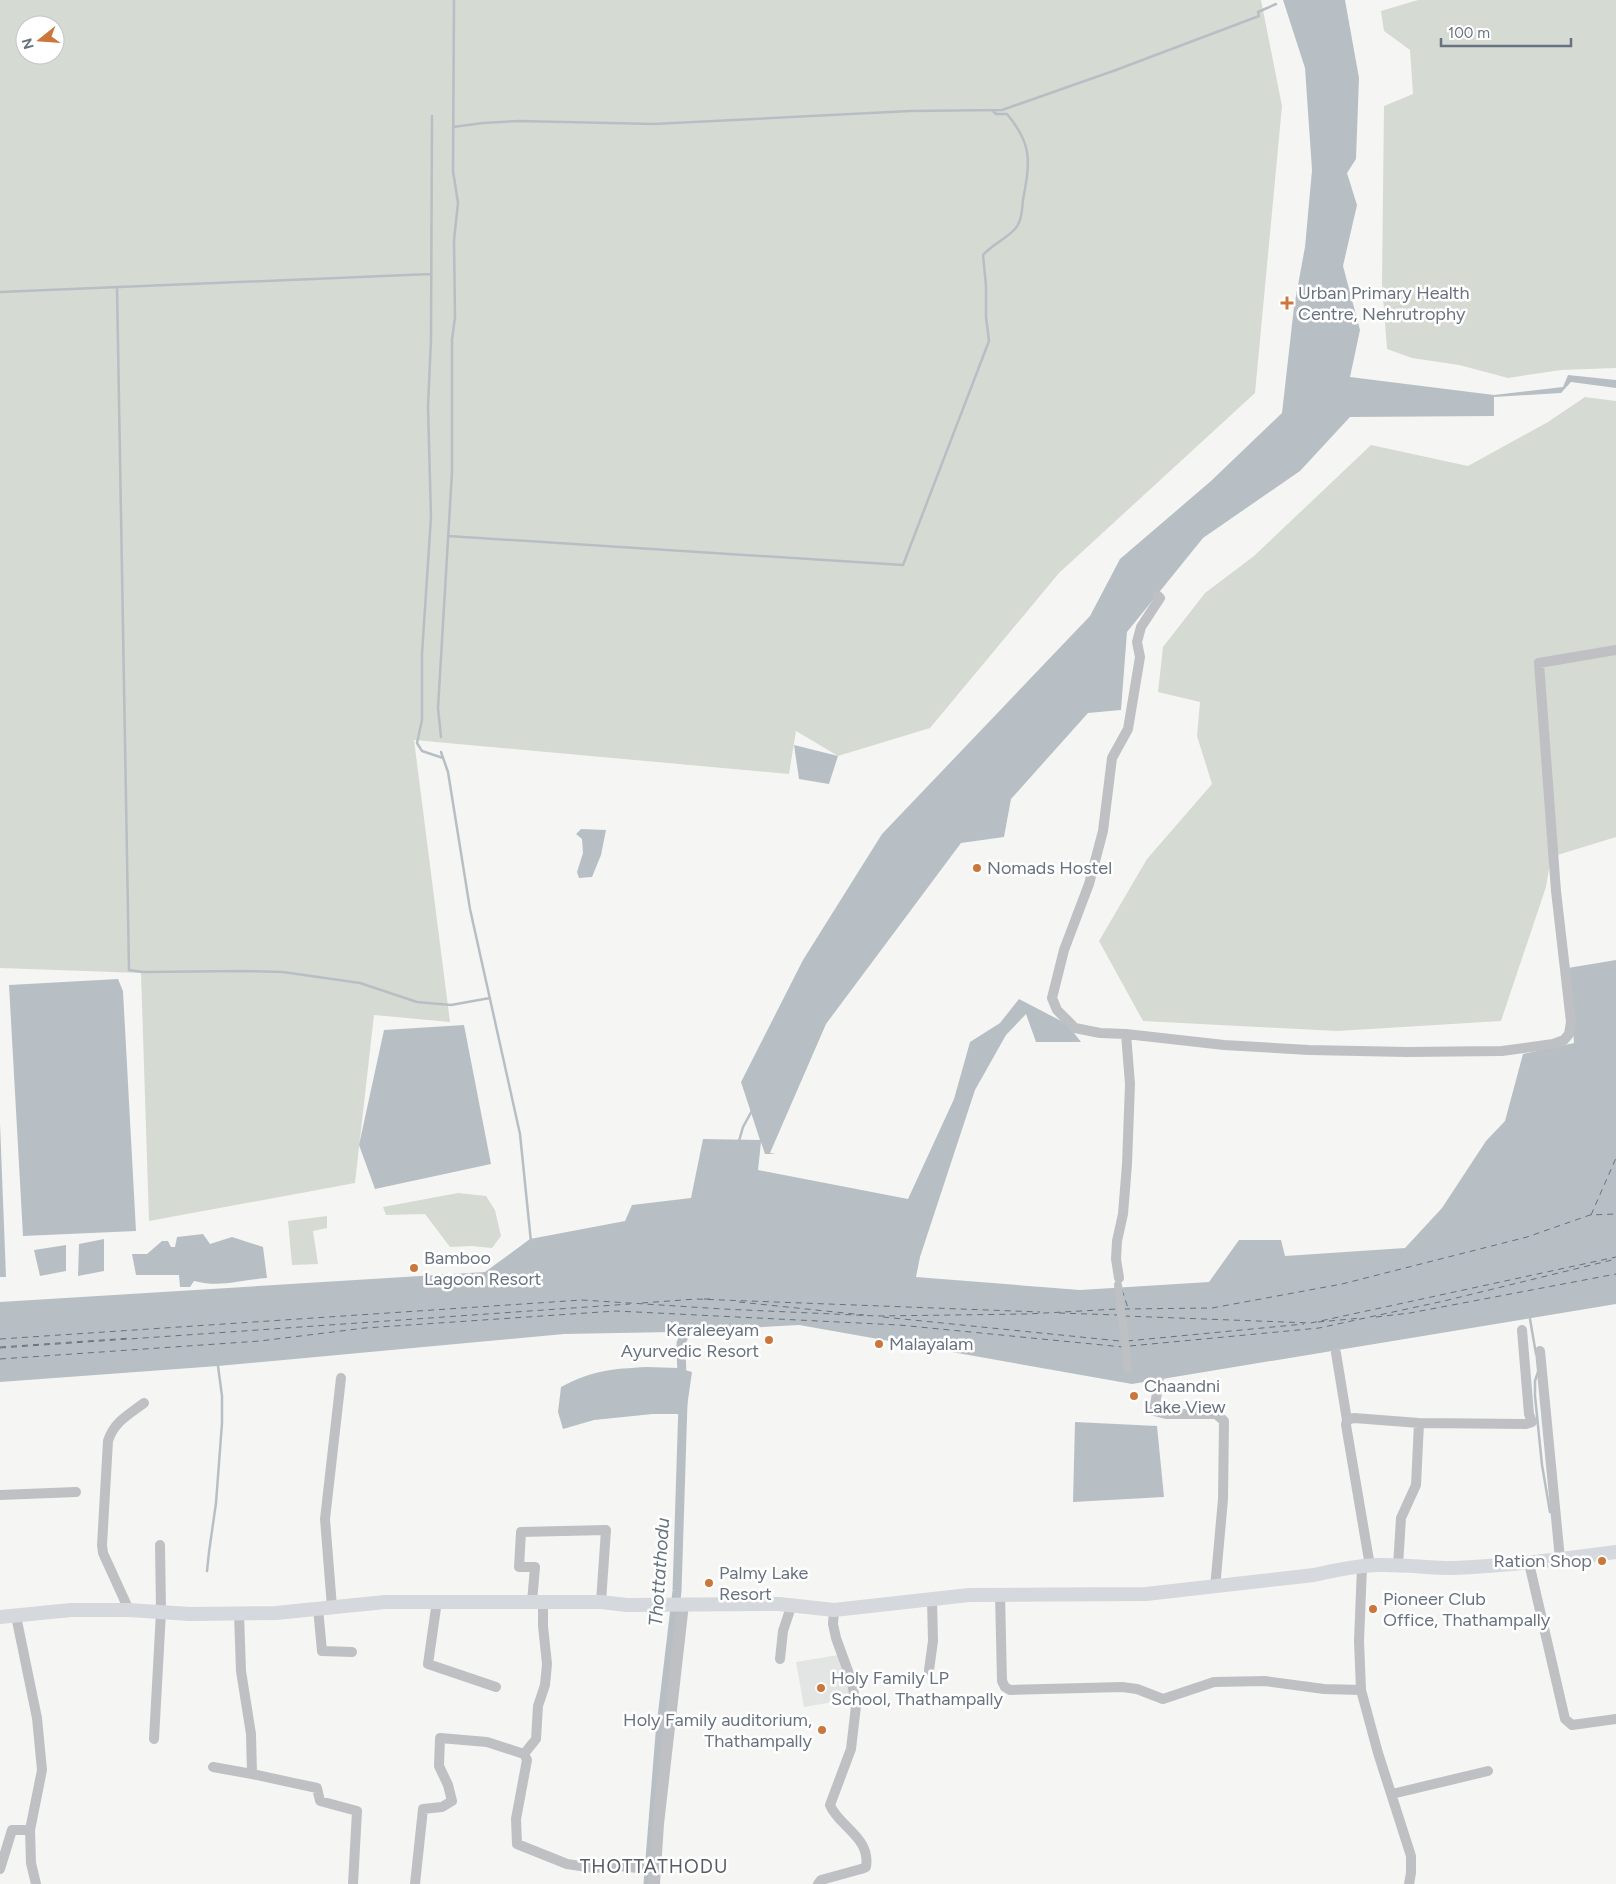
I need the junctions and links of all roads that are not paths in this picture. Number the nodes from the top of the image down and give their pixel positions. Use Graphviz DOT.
graph roads {
  1 [pos="1158,596"];
  2 [pos="1616,650"];
  3 [pos="1126,1034"];
  4 [pos="1118,1282"];
  5 [pos="1522,1330"];
  6 [pos="1540,1351"];
  7 [pos="1336,1353"];
  8 [pos="1128,1368"];
  9 [pos="340,1378"];
  10 [pos="1158,1380"];
  11 [pos="144,1403"];
  12 [pos="1347,1420"];
  13 [pos="1419,1424"];
  14 [pos="76,1492"];
  15 [pos="0,1495"];
  16 [pos="160,1544"];
  17 [pos="1616,1552"];
  18 [pos="1560,1559"];
  19 [pos="1529,1563"];
  20 [pos="1366,1566"];
  21 [pos="1398,1566"];
  22 [pos="1215,1588"];
  23 [pos="1000,1594"];
  24 [pos="932,1600"];
  25 [pos="437,1602"];
  26 [pos="537,1602"];
  27 [pos="601,1602"];
  28 [pos="678,1604"];
  29 [pos="792,1604"];
  30 [pos="325,1608"];
  31 [pos="129,1610"];
  32 [pos="834,1610"];
  33 [pos="161,1612"];
  34 [pos="239,1614"];
  35 [pos="16,1616"];
  36 [pos="0,1618"];
  37 [pos="352,1652"];
  38 [pos="780,1659"];
  39 [pos="929,1670"];
  40 [pos="496,1687"];
  41 [pos="1361,1690"];
  42 [pos="1616,1719"];
  43 [pos="154,1739"];
  44 [pos="524,1754"];
  45 [pos="213,1768"];
  46 [pos="1488,1771"];
  47 [pos="252,1774"];
  48 [pos="1392,1794"];
  49 [pos="30,1830"];
  50 [pos="0,1869"];
  51 [pos="652,1869"];
  52 [pos="36,1884"];
  53 [pos="353,1884"];
  54 [pos="415,1884"];
  55 [pos="654,1884"];
  56 [pos="818,1884"];
  57 [pos="1408,1884"];
  1 -- 3 [label="street"];
  2 -- 3 [label="street"];
  3 -- 4 [label="street"];
  4 -- 8 [label="street"];
  5 -- 13 [label="street"];
  6 -- 18 [label="street"];
  7 -- 12 [label="street"];
  9 -- 30 [label="street"];
  10 -- 22 [label="street"];
  11 -- 31 [label="street"];
  12 -- 13 [label="street"];
  12 -- 20 [label="street"];
  13 -- 21 [label="street"];
  14 -- 15 [label="street"];
  16 -- 33 [label="street"];
  17 -- 18 [label="main road"];
  18 -- 19 [label="main road"];
  19 -- 21 [label="main road"];
  19 -- 42 [label="street"];
  20 -- 21 [label="main road"];
  20 -- 22 [label="main road"];
  20 -- 41 [label="street"];
  22 -- 23 [label="main road"];
  23 -- 24 [label="main road"];
  23 -- 41 [label="street"];
  24 -- 32 [label="main road"];
  24 -- 39 [label="street"];
  25 -- 26 [label="main road"];
  25 -- 30 [label="main road"];
  25 -- 40 [label="street"];
  26 -- 27 [label="main road"];
  26 -- 27 [label="street"];
  26 -- 44 [label="street"];
  27 -- 28 [label="main road"];
  28 -- 29 [label="main road"];
  28 -- 51 [label="street"];
  29 -- 32 [label="main road"];
  29 -- 38 [label="street"];
  30 -- 34 [label="main road"];
  30 -- 37 [label="street"];
  31 -- 33 [label="main road"];
  31 -- 35 [label="main road"];
  32 -- 56 [label="street"];
  33 -- 34 [label="main road"];
  33 -- 43 [label="street"];
  34 -- 47 [label="street"];
  35 -- 36 [label="main road"];
  35 -- 49 [label="street"];
  41 -- 48 [label="street"];
  44 -- 51 [label="street"];
  44 -- 54 [label="street"];
  45 -- 47 [label="street"];
  46 -- 48 [label="street"];
  47 -- 53 [label="street"];
  48 -- 57 [label="street"];
  49 -- 50 [label="street"];
  49 -- 52 [label="street"];
  51 -- 55 [label="street"];
}
